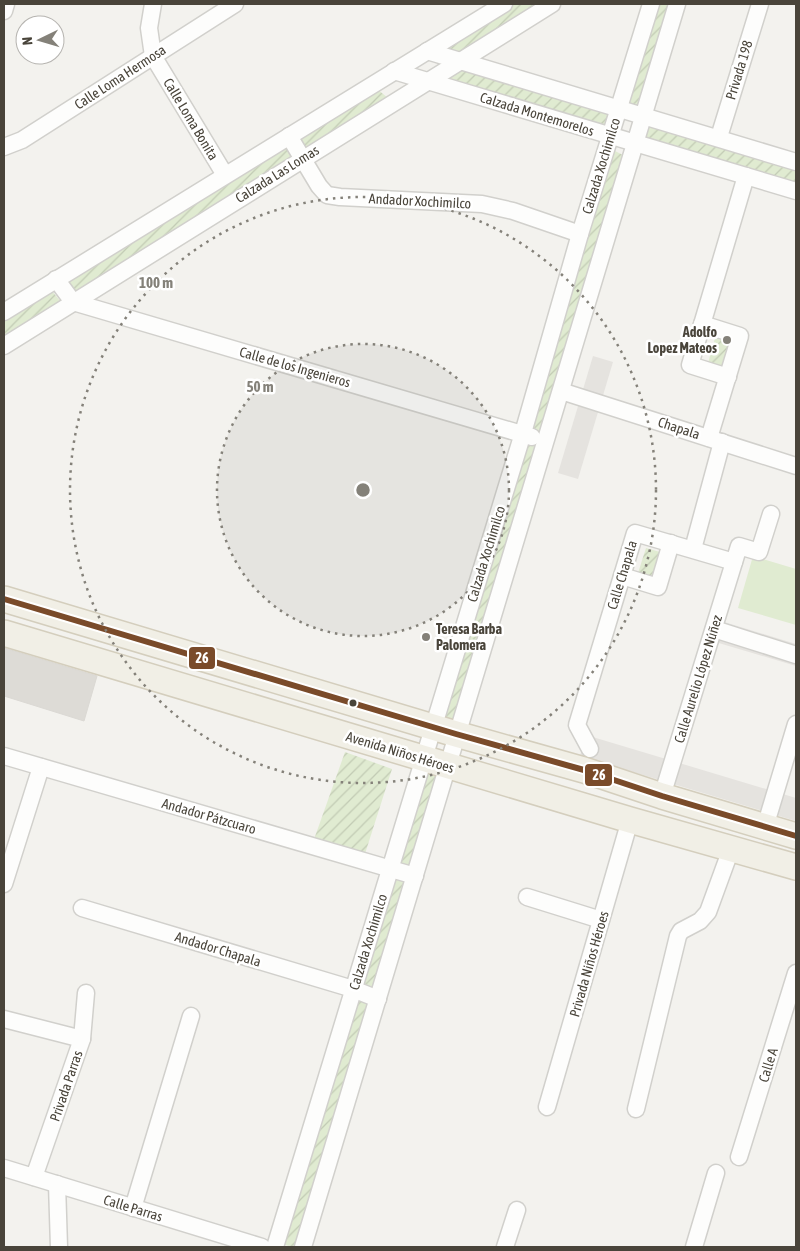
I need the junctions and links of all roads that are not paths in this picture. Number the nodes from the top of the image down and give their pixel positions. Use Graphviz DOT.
graph roads {
  1 [pos="6,4"];
  2 [pos="153,4"];
  3 [pos="235,4"];
  4 [pos="504,4"];
  5 [pos="552,4"];
  6 [pos="651,4"];
  7 [pos="677,4"];
  8 [pos="760,4"];
  9 [pos="4,10"];
  10 [pos="426,51"];
  11 [pos="153,56"];
  12 [pos="460,61"];
  13 [pos="394,71"];
  14 [pos="427,81"];
  15 [pos="619,109"];
  16 [pos="644,116"];
  17 [pos="288,136"];
  18 [pos="611,136"];
  19 [pos="719,137"];
  20 [pos="636,143"];
  21 [pos="4,147"];
  22 [pos="302,159"];
  23 [pos="796,162"];
  24 [pos="225,175"];
  25 [pos="746,176"];
  26 [pos="796,191"];
  27 [pos="580,234"];
  28 [pos="56,279"];
  29 [pos="73,302"];
  30 [pos="4,312"];
  31 [pos="702,324"];
  32 [pos="4,346"];
  33 [pos="728,377"];
  34 [pos="561,391"];
  35 [pos="523,433"];
  36 [pos="716,440"];
  37 [pos="545,441"];
  38 [pos="796,466"];
  39 [pos="771,514"];
  40 [pos="671,543"];
  41 [pos="693,549"];
  42 [pos="734,562"];
  43 [pos="622,576"];
  44 [pos="4,599"];
  45 [pos="714,629"];
  46 [pos="4,633"];
  47 [pos="796,655"];
  48 [pos="796,724"];
  49 [pos="445,731"];
  50 [pos="590,749"];
  51 [pos="4,756"];
  52 [pos="423,759"];
  53 [pos="448,766"];
  54 [pos="41,767"];
  55 [pos="662,796"];
  56 [pos="630,820"];
  57 [pos="765,827"];
  58 [pos="796,836"];
  59 [pos="731,849"];
  60 [pos="796,867"];
  61 [pos="390,868"];
  62 [pos="415,876"];
  63 [pos="4,884"];
  64 [pos="527,897"];
  65 [pos="82,908"];
  66 [pos="602,920"];
  67 [pos="796,973"];
  68 [pos="353,989"];
  69 [pos="86,993"];
  70 [pos="378,999"];
  71 [pos="192,1016"];
  72 [pos="4,1019"];
  73 [pos="82,1039"];
  74 [pos="324,1083"];
  75 [pos="350,1090"];
  76 [pos="547,1107"];
  77 [pos="636,1109"];
  78 [pos="739,1157"];
  79 [pos="4,1168"];
  80 [pos="298,1169"];
  81 [pos="716,1173"];
  82 [pos="34,1177"];
  83 [pos="324,1179"];
  84 [pos="57,1184"];
  85 [pos="134,1208"];
  86 [pos="517,1210"];
  87 [pos="60,1247"];
  88 [pos="262,1247"];
  89 [pos="275,1247"];
  90 [pos="303,1247"];
  91 [pos="505,1247"];
  92 [pos="694,1247"];
  1 -- 9 [label="street"];
  2 -- 11 [label="street, Calle Loma Bonita"];
  3 -- 11 [label="street, Calle Loma Hermosa"];
  4 -- 10 [label="street, Calzada Las Lomas"];
  5 -- 12 [label="street, Calzada Las Lomas"];
  6 -- 15 [label="street, Calzada Xochimilco"];
  7 -- 16 [label="street, Calzada Xochimilco"];
  8 -- 19 [label="street, Privada 198"];
  10 -- 12 [label="street, Calzada Montemorelos"];
  10 -- 13 [label="street, Calzada Las Lomas"];
  11 -- 21 [label="street, Calle Loma Hermosa"];
  11 -- 24 [label="street, Calle Loma Bonita"];
  12 -- 14 [label="street, Calzada Las Lomas"];
  12 -- 15 [label="street, Calzada Montemorelos"];
  13 -- 14 [label="street, Calzada Montemorelos"];
  13 -- 17 [label="street, Calzada Las Lomas"];
  14 -- 18 [label="street, Calzada Montemorelos"];
  14 -- 22 [label="street, Calzada Las Lomas"];
  15 -- 16 [label="street, Calzada Montemorelos"];
  15 -- 18 [label="street, Calzada Xochimilco"];
  16 -- 19 [label="street, Calzada Montemorelos"];
  16 -- 20 [label="street, Calzada Xochimilco"];
  17 -- 22 [label="street, Andador Xochimilco"];
  17 -- 24 [label="street, Calzada Las Lomas"];
  18 -- 20 [label="street, Calzada Montemorelos"];
  18 -- 27 [label="street, Calzada Xochimilco"];
  19 -- 23 [label="street, Calzada Montemorelos"];
  20 -- 25 [label="street, Calzada Montemorelos"];
  20 -- 34 [label="street, Calzada Xochimilco"];
  22 -- 27 [label="street, Andador Xochimilco"];
  22 -- 29 [label="street, Calzada Las Lomas"];
  24 -- 28 [label="street, Calzada Las Lomas"];
  25 -- 26 [label="street, Calzada Montemorelos"];
  25 -- 31 [label="street"];
  27 -- 35 [label="street, Calzada Xochimilco"];
  28 -- 29 [label="street"];
  28 -- 30 [label="street, Calzada Las Lomas"];
  29 -- 32 [label="street, Calzada Las Lomas"];
  29 -- 35 [label="street, Calle de los Ingenieros"];
  31 -- 33 [label="street"];
  31 -- 33 [label="street"];
  33 -- 36 [label="street"];
  34 -- 36 [label="street, Chapala"];
  34 -- 37 [label="street, Calzada Xochimilco"];
  35 -- 37 [label="street, Calle de los Ingenieros"];
  35 -- 49 [label="street, Calzada Xochimilco"];
  36 -- 38 [label="street, Chapala"];
  36 -- 41 [label="street"];
  37 -- 49 [label="street, Calzada Xochimilco"];
  39 -- 42 [label="street"];
  40 -- 41 [label="street, Calle Chapala"];
  40 -- 43 [label="street, Calle Chapala"];
  40 -- 43 [label="street"];
  41 -- 42 [label="street, Calle Chapala"];
  42 -- 45 [label="street, Calle Aurelio López Núñez"];
  43 -- 50 [label="street, Calle Chapala"];
  44 -- 49 [label="main road"];
  45 -- 47 [label="street"];
  45 -- 55 [label="street, Calle Aurelio López Núñez"];
  46 -- 52 [label="main road, Avenida Niños Héroes"];
  48 -- 57 [label="street"];
  49 -- 52 [label="street, Calzada Xochimilco"];
  49 -- 53 [label="street, Calzada Xochimilco"];
  49 -- 55 [label="main road"];
  51 -- 54 [label="street, Andador Pátzcuaro"];
  52 -- 53 [label="main road, Avenida Niños Héroes"];
  52 -- 61 [label="street, Calzada Xochimilco"];
  53 -- 56 [label="main road, Avenida Niños Héroes"];
  53 -- 62 [label="street, Calzada Xochimilco"];
  54 -- 61 [label="street, Andador Pátzcuaro"];
  54 -- 63 [label="street"];
  55 -- 57 [label="main road"];
  56 -- 59 [label="main road, Avenida Niños Héroes"];
  56 -- 66 [label="street, Privada Niños Héroes"];
  57 -- 58 [label="main road"];
  59 -- 60 [label="main road, Avenida Niños Héroes"];
  59 -- 77 [label="street"];
  61 -- 62 [label="street, Andador Pátzcuaro"];
  61 -- 68 [label="street, Calzada Xochimilco"];
  62 -- 70 [label="street, Calzada Xochimilco"];
  64 -- 66 [label="street"];
  65 -- 68 [label="street, Andador Chapala"];
  66 -- 76 [label="street, Privada Niños Héroes"];
  67 -- 78 [label="street, Calle A"];
  68 -- 70 [label="street, Andador Chapala"];
  68 -- 74 [label="street, Calzada Xochimilco"];
  69 -- 73 [label="street, Privada Parras"];
  70 -- 75 [label="street, Calzada Xochimilco"];
  71 -- 85 [label="street"];
  72 -- 73 [label="street"];
  73 -- 82 [label="street, Privada Parras"];
  74 -- 75 [label="street"];
  74 -- 80 [label="street, Calzada Xochimilco"];
  75 -- 83 [label="street, Calzada Xochimilco"];
  79 -- 82 [label="street, Calle Parras"];
  80 -- 83 [label="street"];
  80 -- 89 [label="street, Calzada Xochimilco"];
  81 -- 92 [label="street"];
  82 -- 84 [label="street, Calle Parras"];
  83 -- 90 [label="street, Calzada Xochimilco"];
  84 -- 85 [label="street, Calle Parras"];
  84 -- 87 [label="street"];
  85 -- 88 [label="street, Calle Parras"];
  86 -- 91 [label="street"];
}
